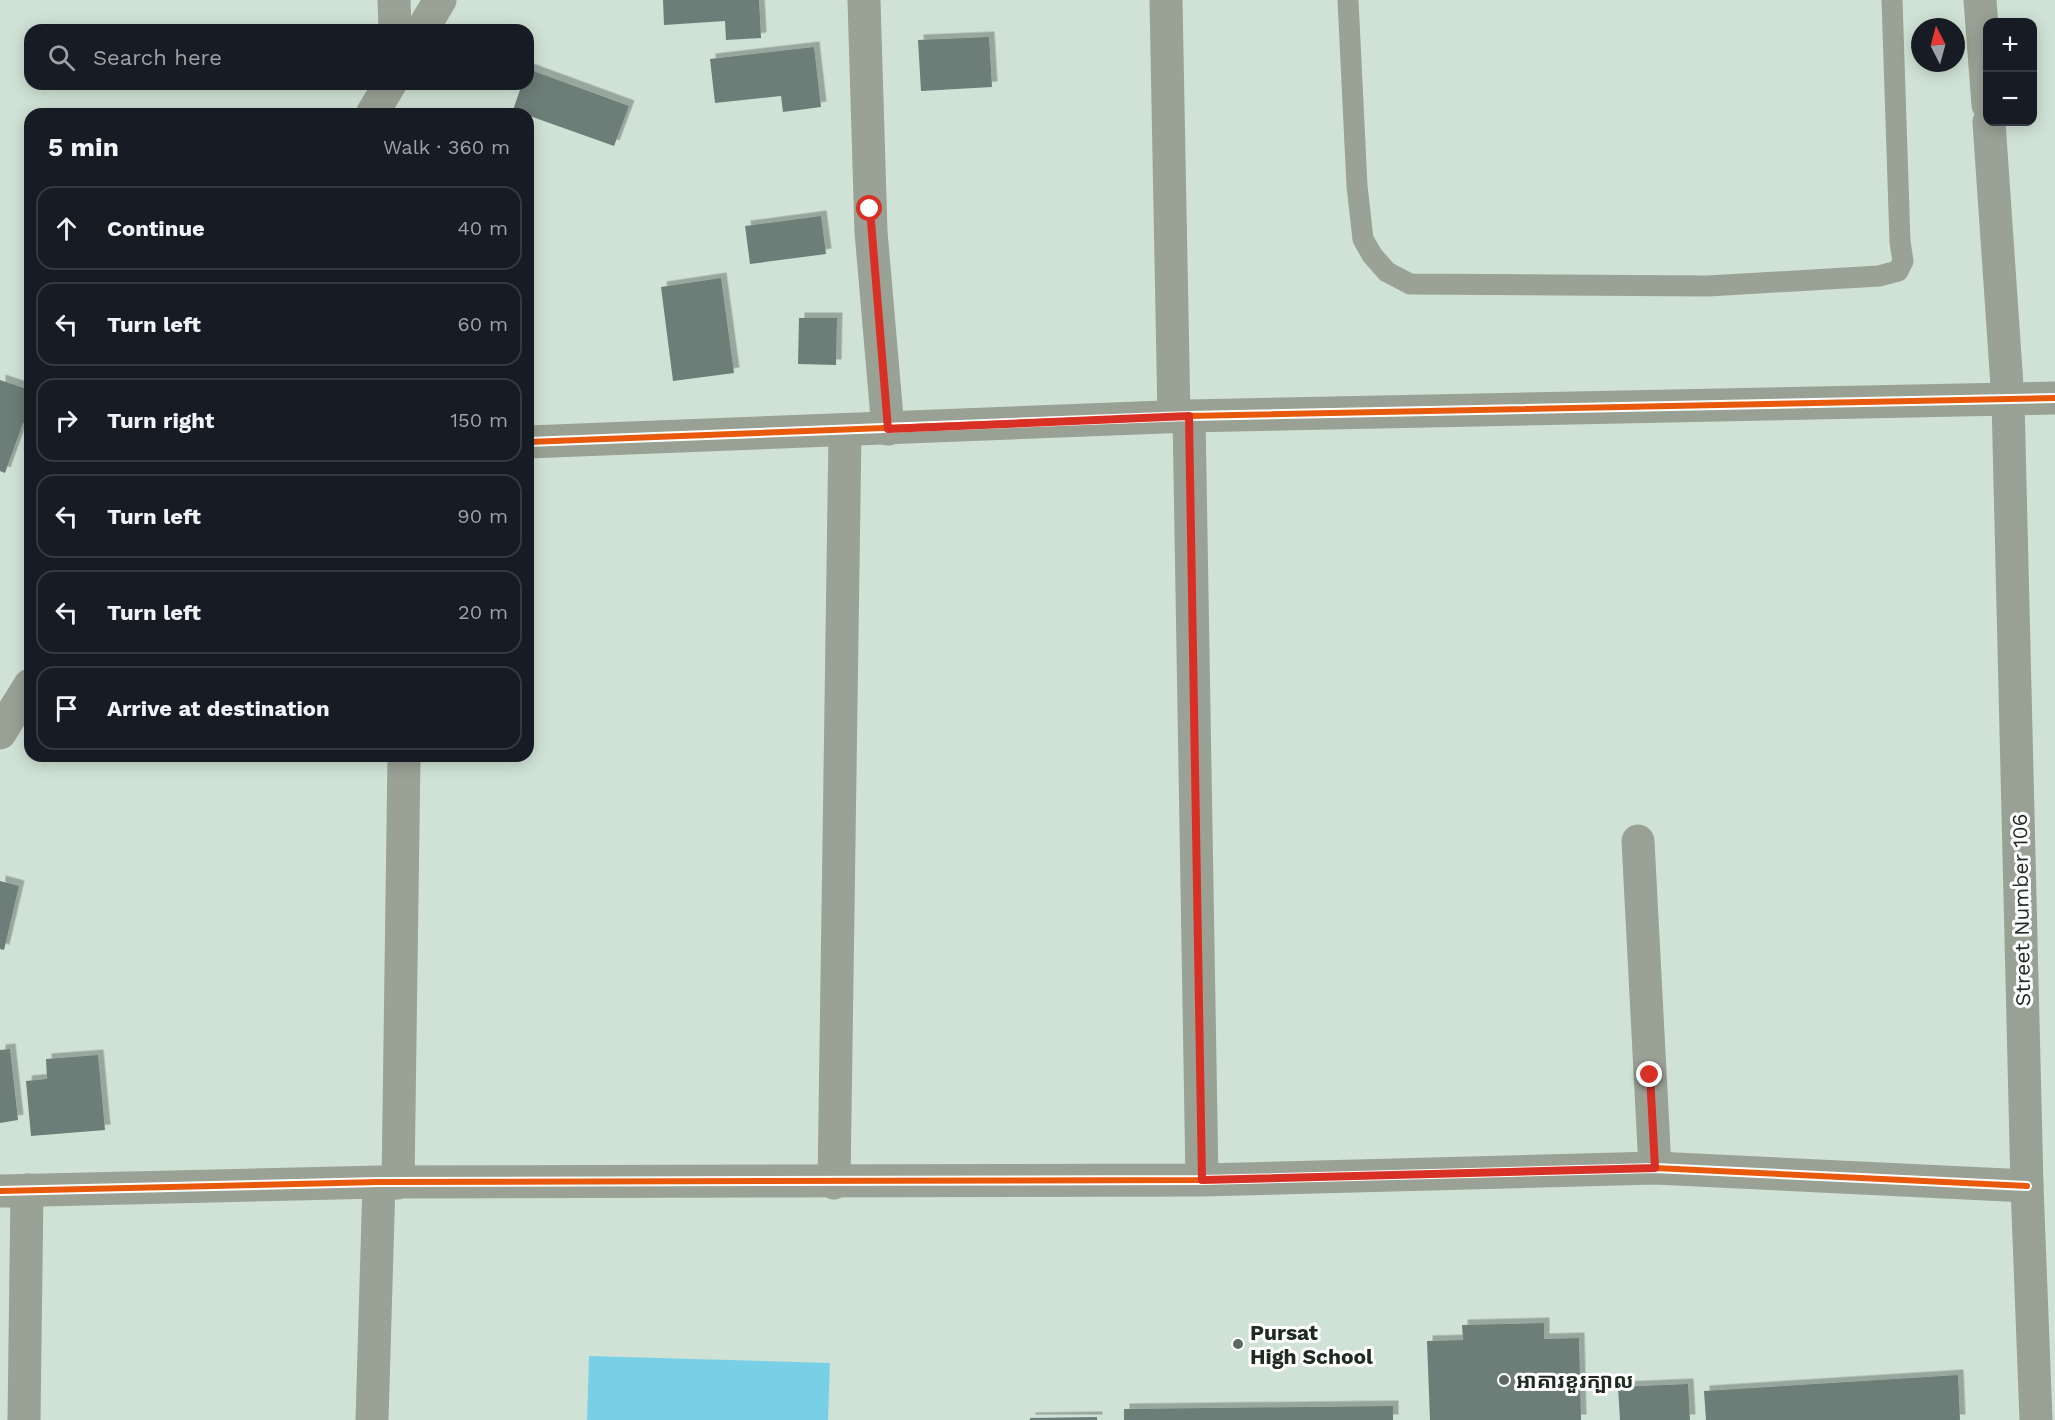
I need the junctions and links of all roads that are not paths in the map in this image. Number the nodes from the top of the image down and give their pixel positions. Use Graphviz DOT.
graph roads {
  1 [pos="394,0"];
  2 [pos="440,0"];
  3 [pos="864,0"];
  4 [pos="1166,0"];
  5 [pos="1348,0"];
  6 [pos="1892,0"];
  7 [pos="1980,0"];
  8 [pos="395,24"];
  9 [pos="426,24"];
  10 [pos="1985,72"];
  11 [pos="386,90"];
  12 [pos="376,108"];
  13 [pos="1989,126"];
  14 [pos="2055,398"];
  15 [pos="2008,400"];
  16 [pos="1181,417"];
  17 [pos="888,429"];
  18 [pos="845,431"];
  19 [pos="534,442"];
  20 [pos="24,695"];
  21 [pos="0,733"];
  22 [pos="404,762"];
  23 [pos="1638,841"];
  24 [pos="1655,1168"];
  25 [pos="1202,1180"];
  26 [pos="388,1183"];
  27 [pos="834,1183"];
  28 [pos="2027,1186"];
  29 [pos="14,1191"];
  30 [pos="24,1420"];
  31 [pos="372,1420"];
  32 [pos="2036,1420"];
  1 -- 8 [label="street"];
  2 -- 9 [label="street"];
  3 -- 17 [label="street"];
  4 -- 16 [label="street"];
  5 -- 6 [label="lane"];
  7 -- 10 [label="street"];
  11 -- 12 [label="street"];
  13 -- 15 [label="street"];
  14 -- 15 [label="street"];
  15 -- 16 [label="street"];
  15 -- 28 [label="street, Street Number 106"];
  16 -- 17 [label="street"];
  16 -- 25 [label="street"];
  17 -- 18 [label="street"];
  18 -- 19 [label="street"];
  18 -- 27 [label="street"];
  20 -- 21 [label="street"];
  22 -- 26 [label="street"];
  23 -- 24 [label="street"];
  24 -- 25 [label="street"];
  24 -- 28 [label="street"];
  25 -- 27 [label="street"];
  26 -- 27 [label="street"];
  26 -- 29 [label="street"];
  26 -- 31 [label="street"];
  28 -- 32 [label="street, Street Number 106"];
  29 -- 30 [label="street"];
}
